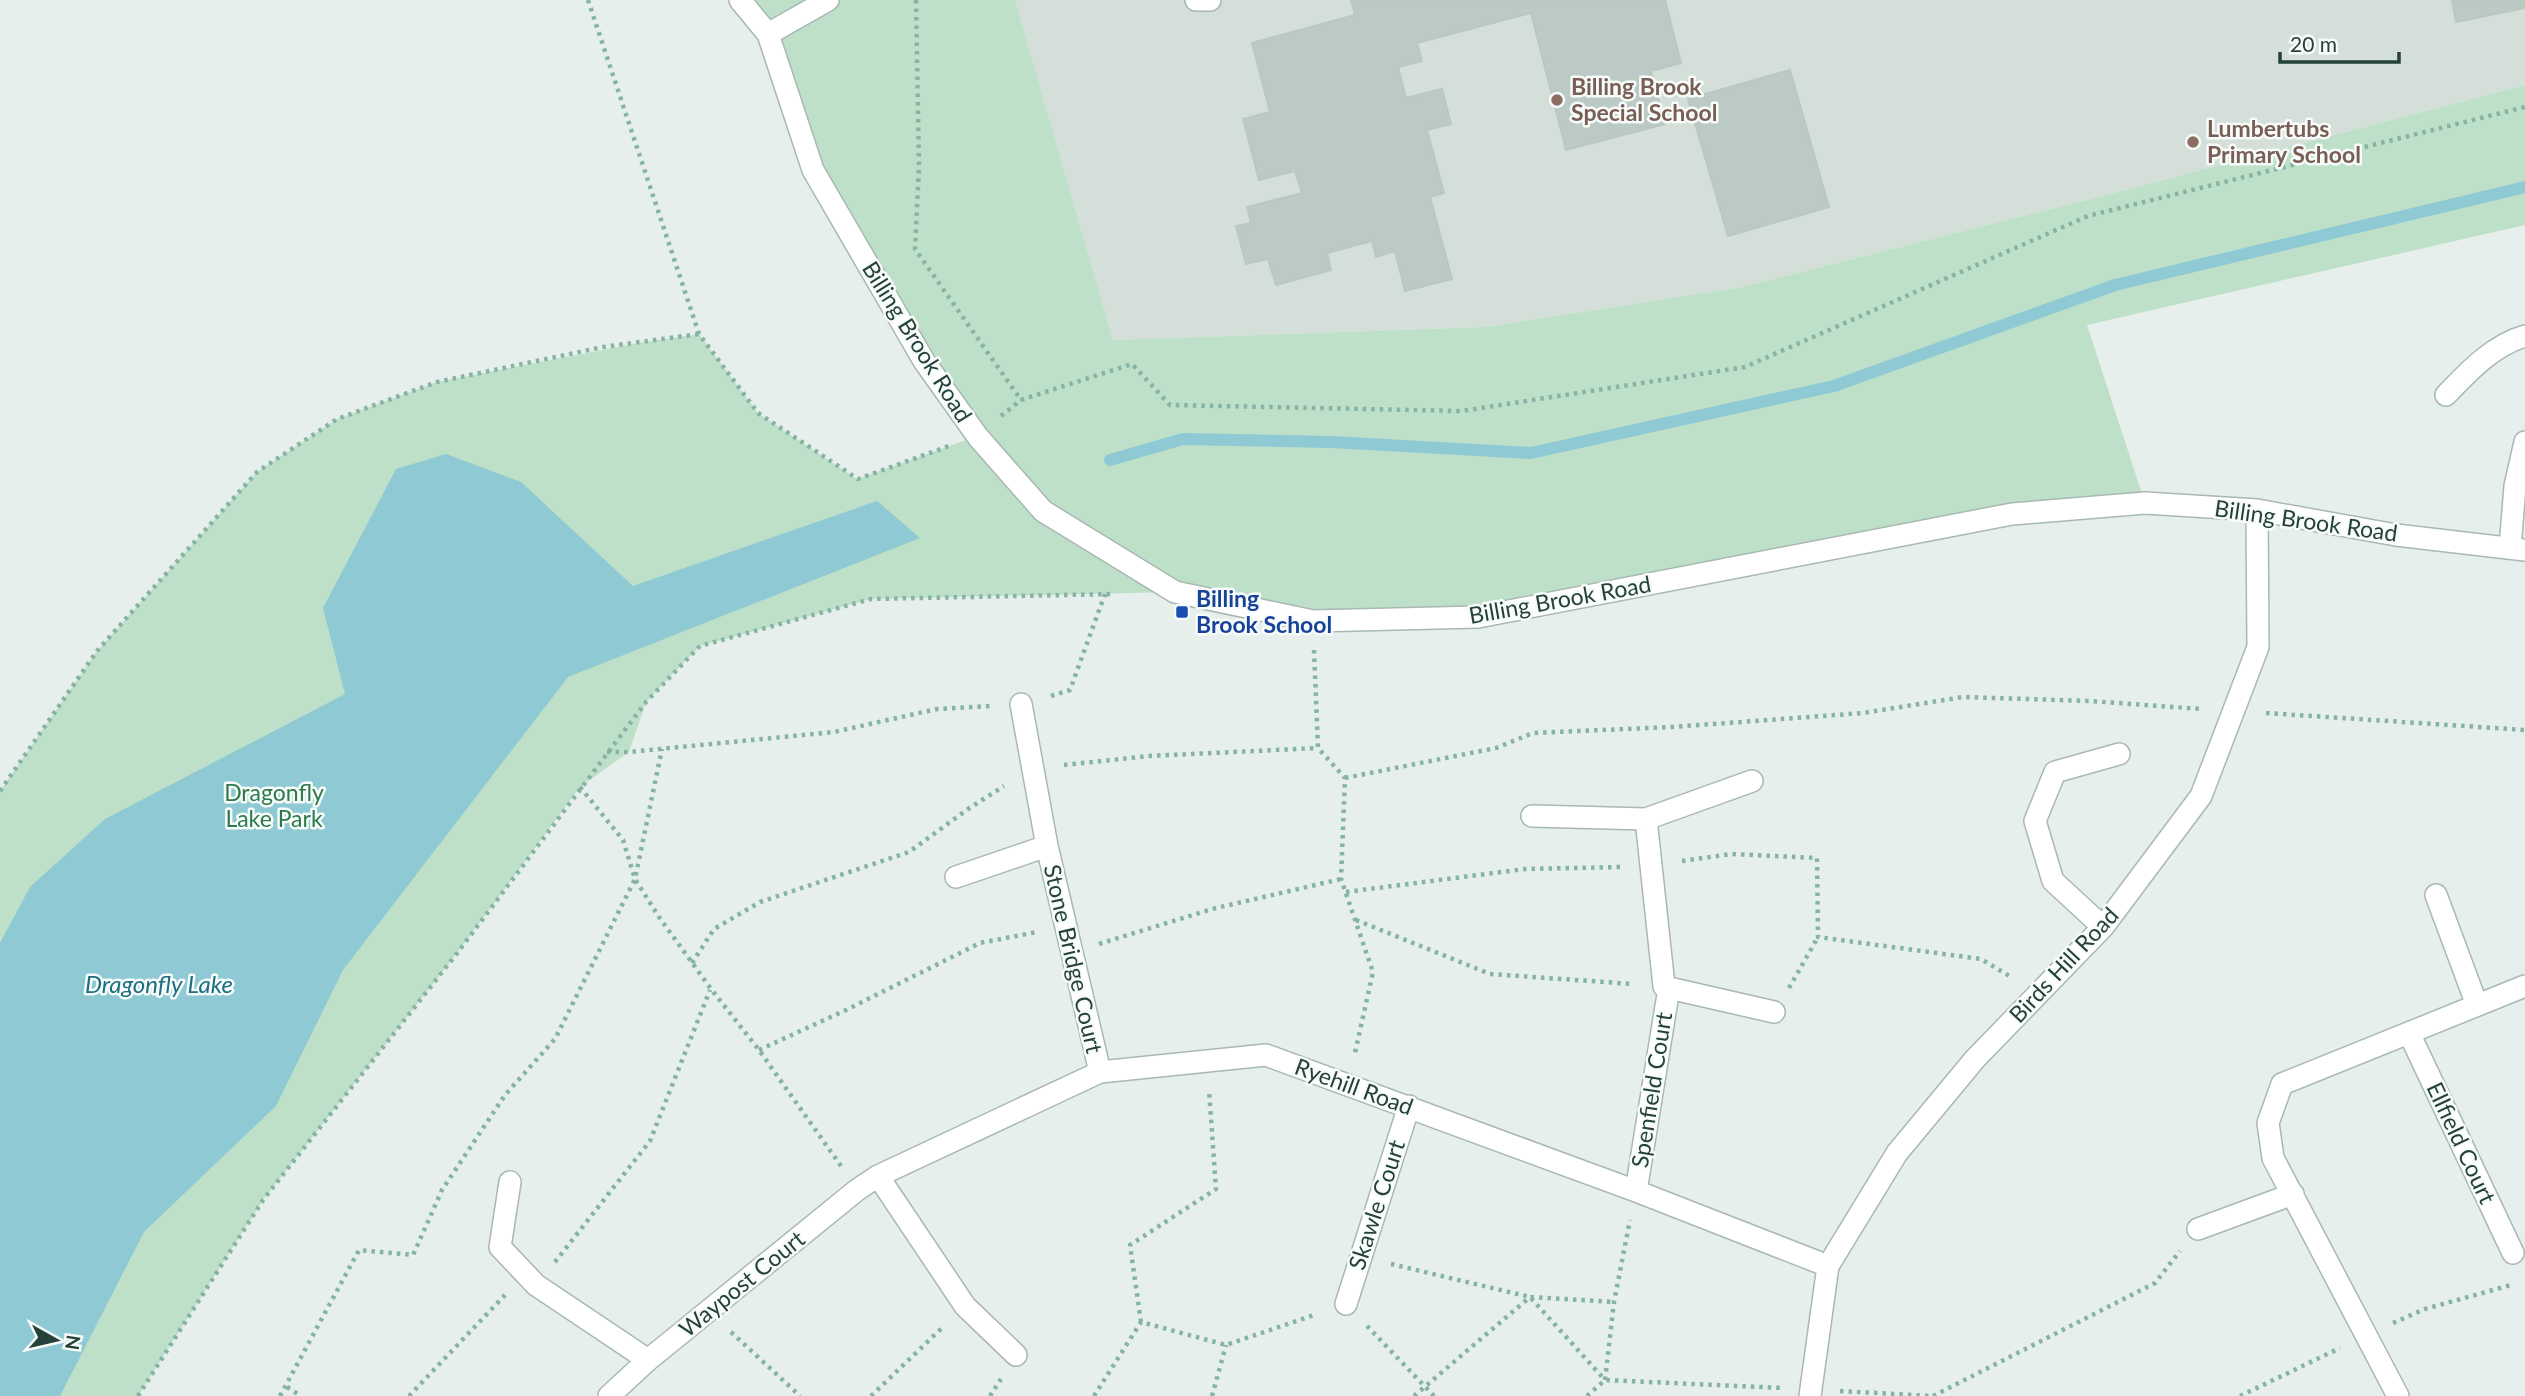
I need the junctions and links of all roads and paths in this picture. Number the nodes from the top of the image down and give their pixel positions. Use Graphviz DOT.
graph roads {
  1 [pos="588,0"];
  2 [pos="740,0"];
  3 [pos="828,0"];
  4 [pos="916,0"];
  5 [pos="1196,0"];
  6 [pos="1210,0"];
  7 [pos="768,34"];
  8 [pos="2525,107"];
  9 [pos="699,334"];
  10 [pos="2525,336"];
  11 [pos="2446,396"];
  12 [pos="1021,400"];
  13 [pos="978,436"];
  14 [pos="2525,442"];
  15 [pos="2257,510"];
  16 [pos="2517,549"];
  17 [pos="1105,594"];
  18 [pos="1119,594"];
  19 [pos="1313,621"];
  20 [pos="1021,704"];
  21 [pos="2233,711"];
  22 [pos="2525,730"];
  23 [pos="1318,748"];
  24 [pos="662,749"];
  25 [pos="607,752"];
  26 [pos="2119,754"];
  27 [pos="1033,768"];
  28 [pos="1345,778"];
  29 [pos="1752,781"];
  30 [pos="580,787"];
  31 [pos="0,791"];
  32 [pos="1532,816"];
  33 [pos="1646,819"];
  34 [pos="1047,846"];
  35 [pos="1650,866"];
  36 [pos="956,877"];
  37 [pos="635,879"];
  38 [pos="1341,879"];
  39 [pos="1346,892"];
  40 [pos="2436,895"];
  41 [pos="1355,919"];
  42 [pos="1066,927"];
  43 [pos="2103,927"];
  44 [pos="1818,937"];
  45 [pos="1072,953"];
  46 [pos="692,963"];
  47 [pos="2525,986"];
  48 [pos="1666,987"];
  49 [pos="711,989"];
  50 [pos="2038,994"];
  51 [pos="2477,1005"];
  52 [pos="1774,1012"];
  53 [pos="2409,1033"];
  54 [pos="759,1050"];
  55 [pos="1207,1061"];
  56 [pos="1100,1072"];
  57 [pos="1348,1085"];
  58 [pos="1409,1106"];
  59 [pos="878,1176"];
  60 [pos="509,1182"];
  61 [pos="857,1190"];
  62 [pos="1636,1191"];
  63 [pos="2293,1194"];
  64 [pos="2198,1229"];
  65 [pos="2512,1253"];
  66 [pos="1361,1257"];
  67 [pos="1828,1266"];
  68 [pos="530,1279"];
  69 [pos="2512,1285"];
  70 [pos="1530,1297"];
  71 [pos="1614,1302"];
  72 [pos="1346,1304"];
  73 [pos="965,1306"];
  74 [pos="710,1312"];
  75 [pos="1141,1322"];
  76 [pos="2366,1335"];
  77 [pos="1226,1345"];
  78 [pos="1016,1355"];
  79 [pos="648,1360"];
  80 [pos="1605,1380"];
  81 [pos="1425,1386"];
  82 [pos="287,1387"];
  83 [pos="1810,1393"];
  84 [pos="138,1396"];
  85 [pos="280,1396"];
  86 [pos="301,1396"];
  87 [pos="409,1396"];
  88 [pos="609,1396"];
  89 [pos="800,1396"];
  90 [pos="871,1396"];
  91 [pos="1094,1396"];
  92 [pos="1212,1396"];
  93 [pos="1413,1396"];
  94 [pos="1434,1396"];
  95 [pos="1587,1396"];
  96 [pos="1932,1396"];
  97 [pos="2240,1396"];
  98 [pos="2398,1396"];
  1 -- 9 [label="path"];
  2 -- 7 [label="street, Billing Brook Road"];
  3 -- 7 [label="street"];
  4 -- 12 [label="path"];
  5 -- 6 [label="street"];
  7 -- 13 [label="street, Billing Brook Road"];
  8 -- 12 [label="path"];
  9 -- 13 [label="path"];
  9 -- 31 [label="path"];
  10 -- 11 [label="street"];
  12 -- 13 [label="path"];
  13 -- 19 [label="street, Billing Brook Road"];
  14 -- 16 [label="street"];
  15 -- 16 [label="street, Billing Brook Road"];
  15 -- 19 [label="street, Billing Brook Road"];
  15 -- 21 [label="street, Birds Hill Road"];
  17 -- 18 [label="path"];
  17 -- 20 [label="path"];
  17 -- 25 [label="path"];
  19 -- 23 [label="path"];
  20 -- 24 [label="path"];
  20 -- 27 [label="street, Stone Bridge Court"];
  21 -- 22 [label="path"];
  21 -- 28 [label="path"];
  21 -- 43 [label="street, Birds Hill Road"];
  23 -- 27 [label="path"];
  23 -- 28 [label="path"];
  24 -- 25 [label="path"];
  24 -- 37 [label="path"];
  25 -- 30 [label="path"];
  26 -- 43 [label="street"];
  27 -- 34 [label="street, Stone Bridge Court"];
  27 -- 46 [label="path"];
  28 -- 38 [label="path"];
  29 -- 33 [label="street"];
  30 -- 37 [label="path"];
  30 -- 84 [label="path"];
  32 -- 33 [label="street"];
  33 -- 35 [label="street, Spenfield Court"];
  34 -- 36 [label="street, Stone Bridge Court"];
  34 -- 42 [label="street, Stone Bridge Court"];
  35 -- 39 [label="path"];
  35 -- 44 [label="path"];
  35 -- 48 [label="street, Spenfield Court"];
  37 -- 46 [label="path"];
  37 -- 82 [label="path"];
  38 -- 39 [label="path"];
  38 -- 45 [label="path"];
  39 -- 41 [label="path"];
  40 -- 51 [label="street"];
  41 -- 48 [label="path"];
  41 -- 57 [label="path"];
  42 -- 45 [label="street, Stone Bridge Court"];
  42 -- 54 [label="path"];
  43 -- 50 [label="street, Birds Hill Road"];
  44 -- 50 [label="path"];
  44 -- 52 [label="path"];
  45 -- 56 [label="street, Stone Bridge Court"];
  46 -- 49 [label="path"];
  47 -- 51 [label="street"];
  48 -- 52 [label="street, Spenfield Court"];
  48 -- 62 [label="street, Spenfield Court"];
  49 -- 54 [label="path"];
  49 -- 68 [label="path"];
  50 -- 67 [label="street, Birds Hill Road"];
  51 -- 53 [label="street"];
  53 -- 63 [label="street"];
  53 -- 65 [label="street, Ellfield Court"];
  54 -- 61 [label="path"];
  55 -- 56 [label="street, Ryehill Road"];
  55 -- 57 [label="street, Ryehill Road"];
  55 -- 75 [label="path"];
  56 -- 59 [label="street, Ryehill Road"];
  57 -- 58 [label="street, Ryehill Road"];
  58 -- 62 [label="street, Ryehill Road"];
  58 -- 66 [label="street, Skawle Court"];
  59 -- 61 [label="street, Waypost Court"];
  59 -- 73 [label="street"];
  60 -- 68 [label="street"];
  61 -- 74 [label="street, Waypost Court"];
  62 -- 67 [label="street, Ryehill Road"];
  62 -- 71 [label="path"];
  63 -- 64 [label="street"];
  63 -- 76 [label="street"];
  64 -- 96 [label="path"];
  66 -- 70 [label="path"];
  66 -- 72 [label="street, Skawle Court"];
  67 -- 83 [label="street, Birds Hill Road"];
  68 -- 79 [label="street"];
  68 -- 87 [label="path"];
  69 -- 76 [label="path"];
  70 -- 71 [label="path"];
  70 -- 80 [label="path"];
  70 -- 81 [label="path"];
  71 -- 80 [label="path"];
  72 -- 77 [label="path"];
  72 -- 81 [label="path"];
  73 -- 78 [label="street"];
  73 -- 90 [label="path"];
  74 -- 79 [label="street, Waypost Court"];
  74 -- 89 [label="path"];
  75 -- 77 [label="path"];
  75 -- 91 [label="path"];
  76 -- 97 [label="path"];
  76 -- 98 [label="street"];
  77 -- 92 [label="path"];
  79 -- 88 [label="street, Waypost Court"];
  80 -- 83 [label="path"];
  80 -- 95 [label="path"];
  81 -- 93 [label="path"];
  81 -- 94 [label="path"];
  82 -- 85 [label="path"];
  82 -- 86 [label="path"];
  83 -- 96 [label="path"];
}
